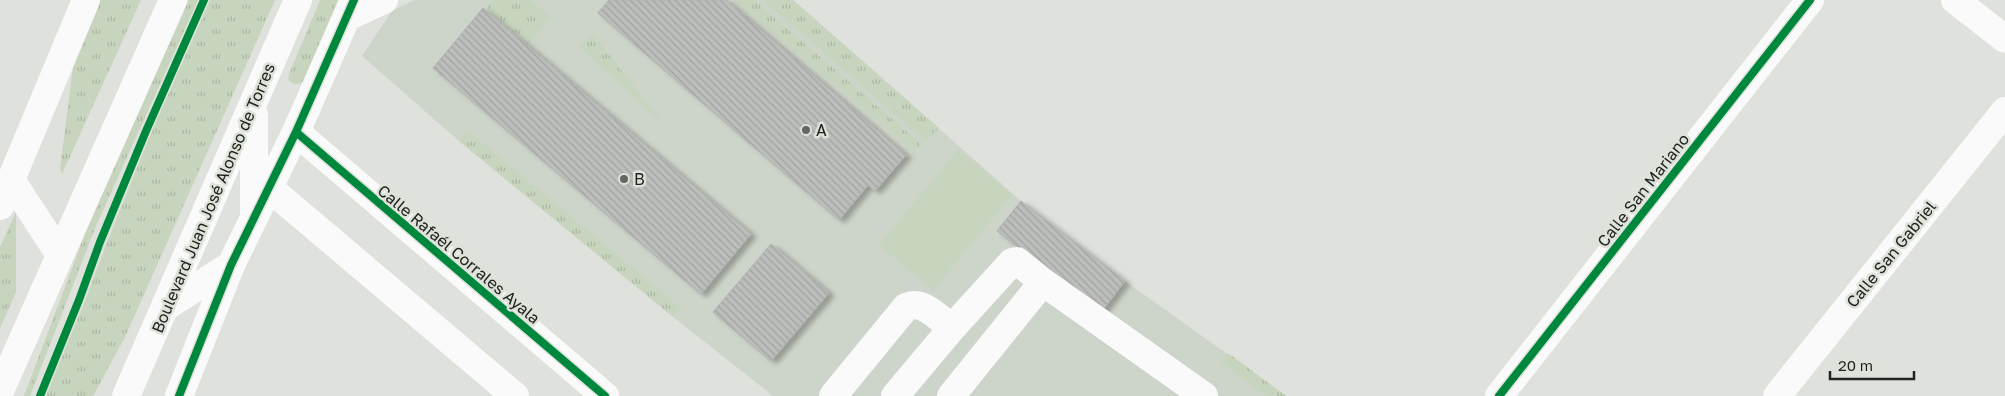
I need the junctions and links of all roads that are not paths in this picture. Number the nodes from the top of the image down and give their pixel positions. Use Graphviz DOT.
graph roads {
  1 [pos="86,0"];
  2 [pos="172,0"];
  3 [pos="298,0"];
  4 [pos="384,0"];
  5 [pos="1810,0"];
  6 [pos="1955,0"];
  7 [pos="350,8"];
  8 [pos="2005,39"];
  9 [pos="254,105"];
  10 [pos="2005,111"];
  11 [pos="296,132"];
  12 [pos="6,175"];
  13 [pos="268,187"];
  14 [pos="0,206"];
  15 [pos="254,216"];
  16 [pos="60,255"];
  17 [pos="231,265"];
  18 [pos="49,280"];
  19 [pos="1043,282"];
  20 [pos="170,298"];
  21 [pos="952,328"];
  22 [pos="0,391"];
  23 [pos="15,396"];
  24 [pos="109,396"];
  25 [pos="126,396"];
  26 [pos="179,396"];
  27 [pos="515,396"];
  28 [pos="605,396"];
  29 [pos="833,396"];
  30 [pos="895,396"];
  31 [pos="951,396"];
  32 [pos="1204,396"];
  33 [pos="1499,396"];
  34 [pos="1777,396"];
  1 -- 12 [label="street"];
  2 -- 16 [label="street"];
  3 -- 9 [label="street, Boulevard Juan José Alonso de Torres"];
  4 -- 7 [label="street"];
  5 -- 33 [label="street, Calle San Mariano"];
  6 -- 8 [label="street"];
  7 -- 11 [label="street"];
  9 -- 15 [label="street"];
  9 -- 20 [label="street, Boulevard Juan José Alonso de Torres"];
  10 -- 34 [label="street, Calle San Gabriel"];
  11 -- 13 [label="street"];
  11 -- 28 [label="street, Calle Rafaél Corrales Ayala"];
  12 -- 14 [label="street"];
  12 -- 16 [label="street"];
  13 -- 15 [label="street"];
  13 -- 27 [label="street"];
  15 -- 17 [label="street"];
  16 -- 18 [label="street"];
  17 -- 20 [label="street"];
  17 -- 26 [label="street"];
  18 -- 22 [label="street"];
  18 -- 23 [label="street"];
  19 -- 21 [label="street"];
  19 -- 31 [label="street"];
  19 -- 32 [label="street"];
  20 -- 24 [label="street"];
  20 -- 25 [label="street, Boulevard Juan José Alonso de Torres"];
  21 -- 29 [label="street"];
  21 -- 30 [label="street"];
}
